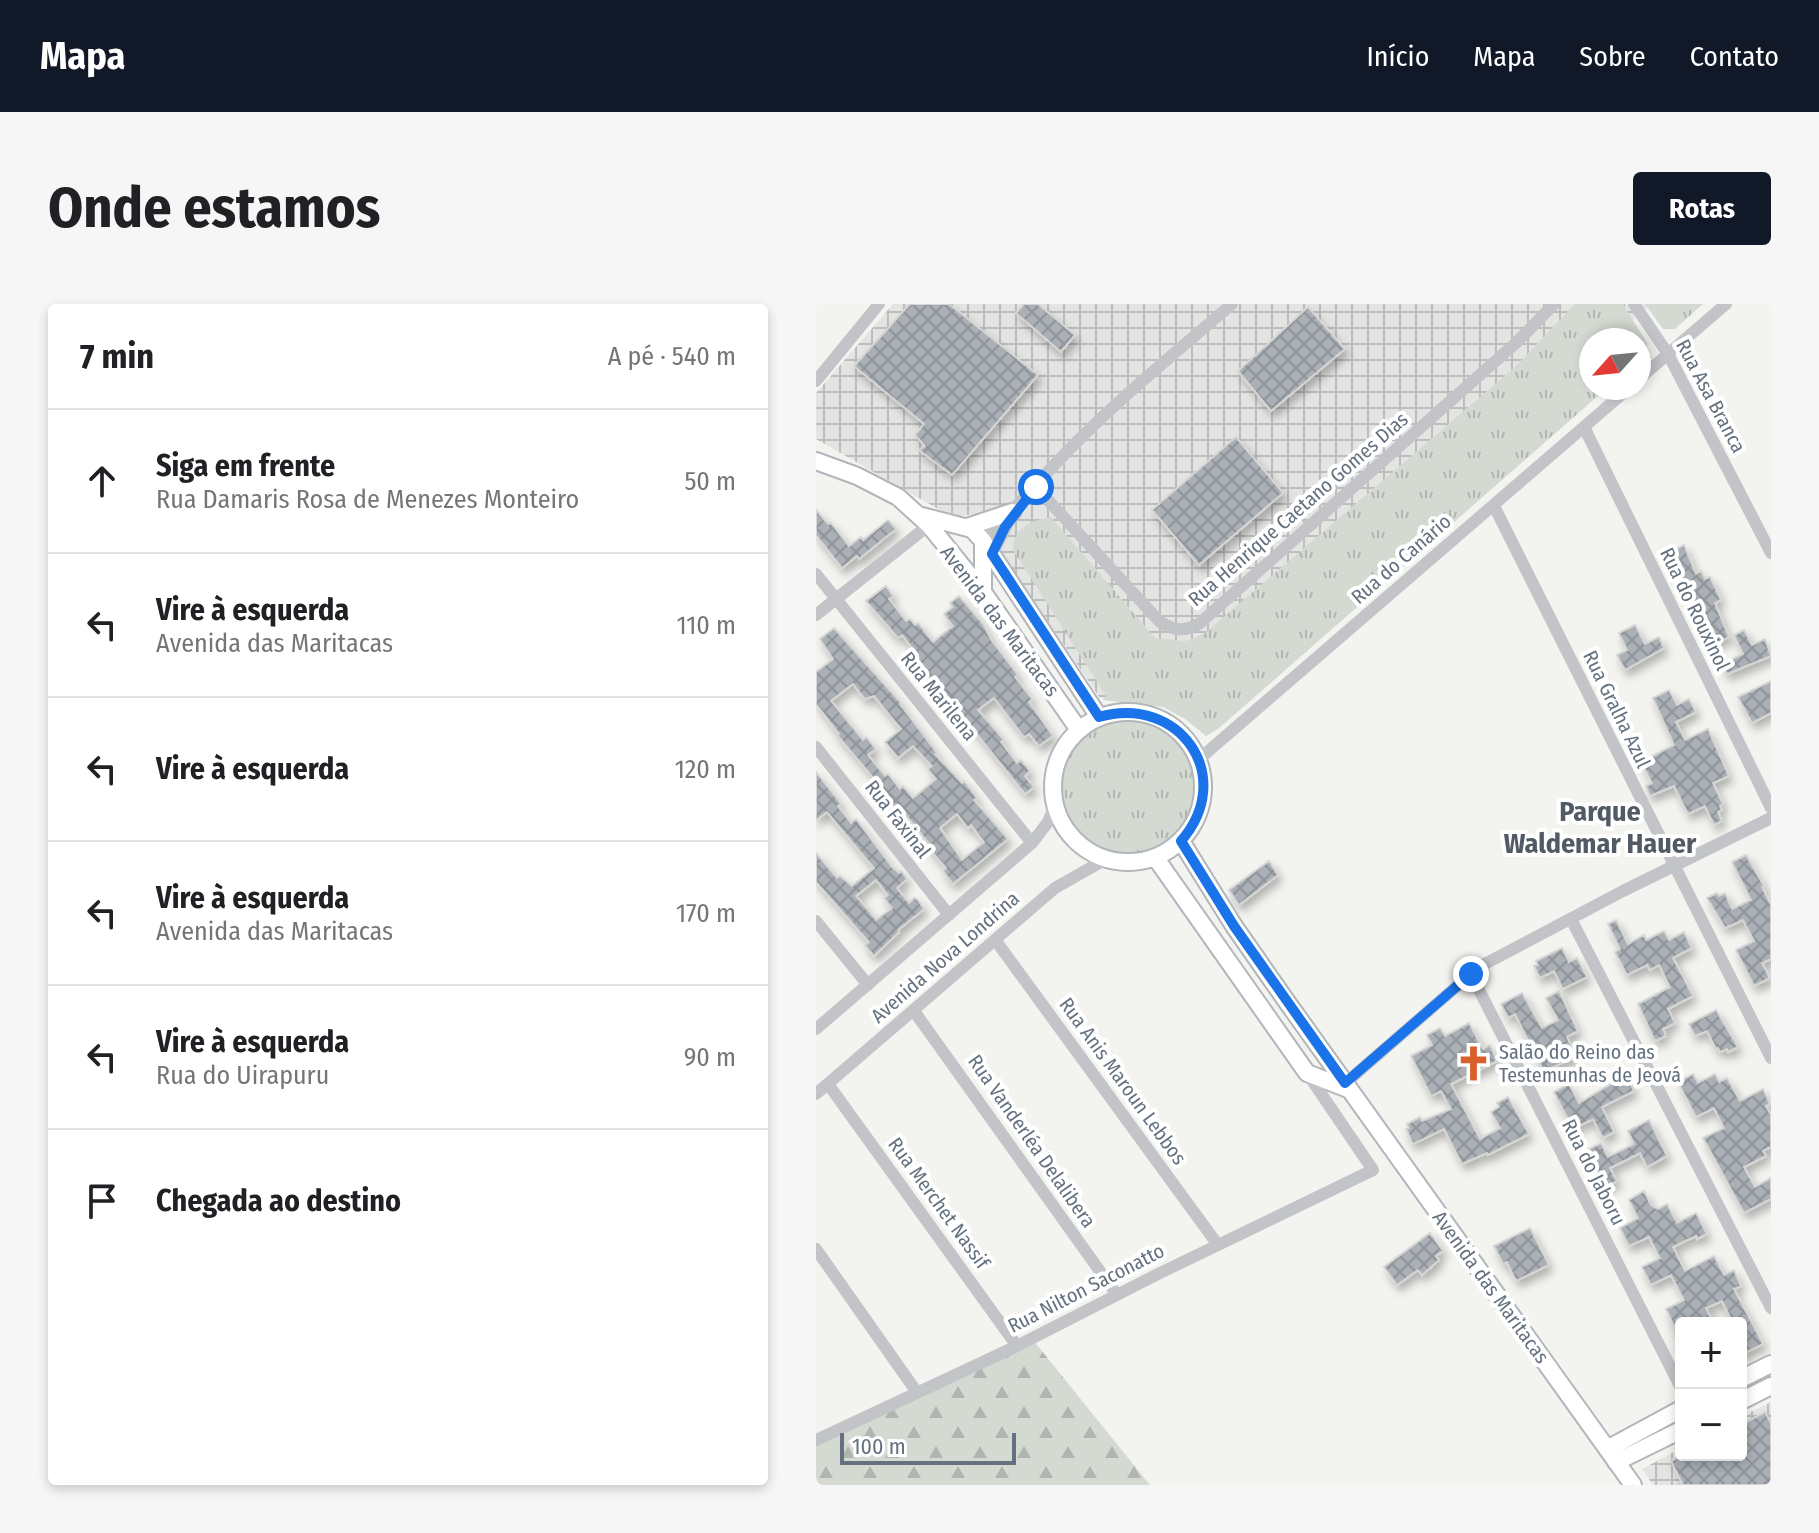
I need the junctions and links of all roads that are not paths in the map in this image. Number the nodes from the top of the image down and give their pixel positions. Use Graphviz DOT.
graph roads {
  1 [pos="879,304"];
  2 [pos="1232,304"];
  3 [pos="1554,304"];
  4 [pos="1634,304"];
  5 [pos="1726,304"];
  6 [pos="1668,354"];
  7 [pos="1651,369"];
  8 [pos="816,381"];
  9 [pos="1615,400"];
  10 [pos="1584,427"];
  11 [pos="816,461"];
  12 [pos="1036,487"];
  13 [pos="1494,506"];
  14 [pos="1016,509"];
  15 [pos="927,520"];
  16 [pos="967,527"];
  17 [pos="987,548"];
  18 [pos="1771,553"];
  19 [pos="816,574"];
  20 [pos="983,592"];
  21 [pos="836,600"];
  22 [pos="816,615"];
  23 [pos="1099,717"];
  24 [pos="1079,730"];
  25 [pos="816,747"];
  26 [pos="1198,760"];
  27 [pos="1055,805"];
  28 [pos="1771,808"];
  29 [pos="1771,818"];
  30 [pos="1181,841"];
  31 [pos="1032,843"];
  32 [pos="1155,857"];
  33 [pos="1106,859"];
  34 [pos="1673,866"];
  35 [pos="949,915"];
  36 [pos="1571,919"];
  37 [pos="816,921"];
  38 [pos="1240,934"];
  39 [pos="996,941"];
  40 [pos="1220,949"];
  41 [pos="1471,974"];
  42 [pos="868,985"];
  43 [pos="914,1011"];
  44 [pos="816,1029"];
  45 [pos="1771,1058"];
  46 [pos="1307,1073"];
  47 [pos="828,1084"];
  48 [pos="1346,1086"];
  49 [pos="816,1094"];
  50 [pos="1218,1245"];
  51 [pos="816,1249"];
  52 [pos="1117,1295"];
  53 [pos="1771,1308"];
  54 [pos="1017,1346"];
  55 [pos="1766,1366"];
  56 [pos="1675,1376"];
  57 [pos="1747,1376"];
  58 [pos="1771,1386"];
  59 [pos="916,1391"];
  60 [pos="1747,1398"];
  61 [pos="1675,1413"];
  62 [pos="1675,1432"];
  63 [pos="816,1440"];
  64 [pos="1612,1455"];
  65 [pos="1633,1485"];
  1 -- 8 [label="street"];
  2 -- 12 [label="street"];
  3 -- 12 [label="street, Rua Henrique Caetano Gomes Dias"];
  4 -- 6 [label="street, Rua Asa Branca"];
  5 -- 6 [label="street"];
  6 -- 7 [label="street"];
  6 -- 18 [label="street, Rua Asa Branca"];
  9 -- 10 [label="street, Rua do Canário"];
  10 -- 13 [label="street, Rua do Canário"];
  10 -- 28 [label="street, Rua do Rouxinol"];
  11 -- 15 [label="street, Avenida das Maritacas"];
  12 -- 14 [label="street"];
  13 -- 26 [label="street, Rua do Canário"];
  13 -- 34 [label="street, Rua Gralha Azul"];
  14 -- 16 [label="street"];
  14 -- 17 [label="street"];
  15 -- 16 [label="street"];
  15 -- 20 [label="street, Avenida das Maritacas"];
  15 -- 21 [label="street"];
  16 -- 17 [label="street, Avenida das Maritacas"];
  17 -- 20 [label="street"];
  17 -- 23 [label="street, Avenida das Maritacas"];
  19 -- 21 [label="street, Rua Marilena"];
  20 -- 24 [label="street, Avenida das Maritacas"];
  21 -- 22 [label="street"];
  21 -- 31 [label="street, Rua Marilena"];
  23 -- 24 [label="street"];
  23 -- 26 [label="street"];
  24 -- 27 [label="street"];
  25 -- 35 [label="street, Rua Faxinal"];
  26 -- 30 [label="street"];
  27 -- 31 [label="street, Avenida Nova Londrina"];
  27 -- 33 [label="street"];
  29 -- 34 [label="street"];
  30 -- 32 [label="street"];
  30 -- 38 [label="street, Avenida das Maritacas"];
  31 -- 35 [label="street, Avenida Nova Londrina"];
  32 -- 33 [label="street"];
  32 -- 40 [label="street"];
  33 -- 39 [label="street, Avenida Nova Londrina"];
  34 -- 36 [label="street"];
  34 -- 45 [label="street, Rua Gralha Azul"];
  35 -- 42 [label="street, Avenida Nova Londrina"];
  36 -- 41 [label="street"];
  36 -- 53 [label="street"];
  37 -- 42 [label="street"];
  38 -- 40 [label="street"];
  38 -- 48 [label="street, Avenida das Maritacas"];
  39 -- 43 [label="street, Avenida Nova Londrina"];
  39 -- 50 [label="street, Rua Anis Maroun Lebbos"];
  40 -- 46 [label="street"];
  41 -- 48 [label="street"];
  41 -- 56 [label="street, Rua do Jaboru"];
  42 -- 44 [label="street, Avenida Nova Londrina"];
  43 -- 47 [label="street, Avenida Nova Londrina"];
  43 -- 52 [label="street, Rua Vanderléa Delalibera"];
  46 -- 48 [label="street"];
  46 -- 50 [label="street, Rua Nilton Saconatto"];
  47 -- 49 [label="street, Avenida Nova Londrina"];
  47 -- 54 [label="street, Rua Merchet Nassif"];
  48 -- 64 [label="street, Avenida das Maritacas"];
  50 -- 52 [label="street, Rua Nilton Saconatto"];
  51 -- 59 [label="street"];
  52 -- 54 [label="street, Rua Nilton Saconatto"];
  54 -- 59 [label="street, Rua Nilton Saconatto"];
  55 -- 57 [label="street"];
  55 -- 58 [label="street"];
  58 -- 60 [label="street"];
  59 -- 63 [label="street, Rua Nilton Saconatto"];
  61 -- 64 [label="street"];
  62 -- 64 [label="street"];
  64 -- 65 [label="street, Avenida das Maritacas"];
}
